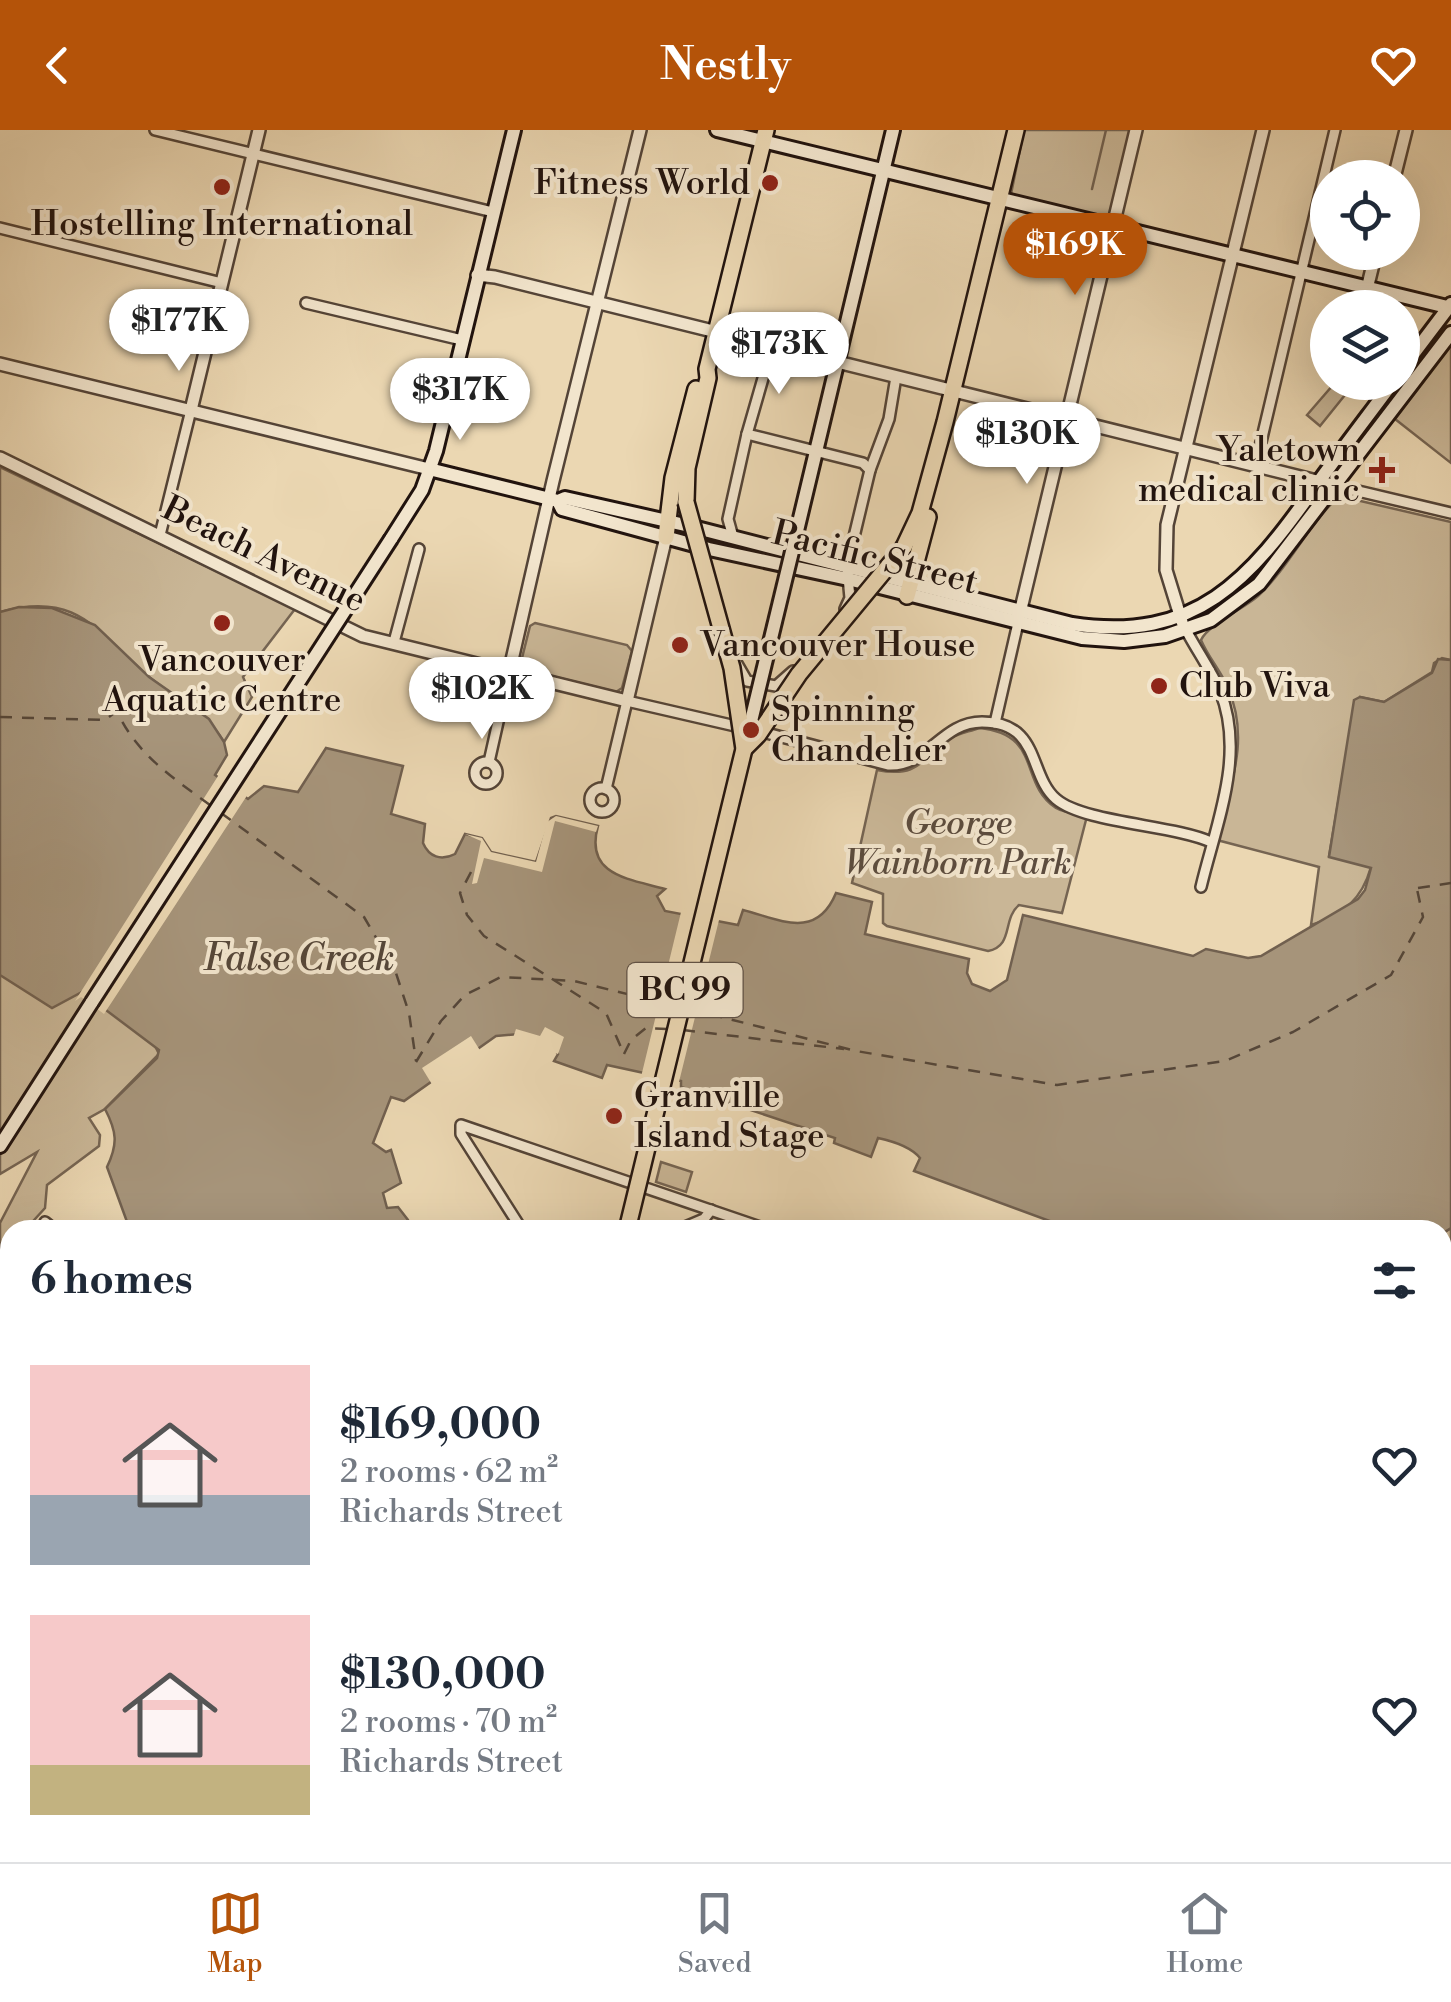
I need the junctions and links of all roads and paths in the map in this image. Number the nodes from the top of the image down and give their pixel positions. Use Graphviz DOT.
graph roads {
  1 [pos="156,130"];
  2 [pos="259,130"];
  3 [pos="514,130"];
  4 [pos="640,130"];
  5 [pos="717,130"];
  6 [pos="893,130"];
  7 [pos="1016,130"];
  8 [pos="1136,130"];
  9 [pos="1263,130"];
  10 [pos="1336,130"];
  11 [pos="1406,130"];
  12 [pos="765,136"];
  13 [pos="253,154"];
  14 [pos="1398,160"];
  15 [pos="884,170"];
  16 [pos="1000,200"];
  17 [pos="492,212"];
  18 [pos="0,228"];
  19 [pos="1114,228"];
  20 [pos="1231,256"];
  21 [pos="1372,270"];
  22 [pos="1300,273"];
  23 [pos="477,275"];
  24 [pos="222,283"];
  25 [pos="1367,290"];
  26 [pos="1420,301"];
  27 [pos="598,302"];
  28 [pos="306,303"];
  29 [pos="1450,308"];
  30 [pos="717,333"];
  31 [pos="1451,333"];
  32 [pos="462,340"];
  33 [pos="1420,346"];
  34 [pos="772,347"];
  35 [pos="835,362"];
  36 [pos="0,364"];
  37 [pos="707,369"];
  38 [pos="896,378"];
  39 [pos="953,390"];
  40 [pos="1379,400"];
  41 [pos="191,410"];
  42 [pos="1066,417"];
  43 [pos="945,422"];
  44 [pos="747,434"];
  45 [pos="1185,446"];
  46 [pos="817,452"];
  47 [pos="0,458"];
  48 [pos="1256,463"];
  49 [pos="429,469"];
  50 [pos="870,470"];
  51 [pos="1320,481"];
  52 [pos="1337,486"];
  53 [pos="554,500"];
  54 [pos="1451,514"];
  55 [pos="668,529"];
  56 [pos="160,534"];
  57 [pos="733,538"];
  58 [pos="418,549"];
  59 [pos="709,549"];
  60 [pos="786,567"];
  61 [pos="847,573"];
  62 [pos="908,590"];
  63 [pos="1179,616"];
  64 [pos="1019,617"];
  65 [pos="1186,630"];
  66 [pos="394,642"];
  67 [pos="509,673"];
  68 [pos="758,684"];
  69 [pos="627,701"];
  70 [pos="996,724"];
  71 [pos="747,728"];
  72 [pos="744,750"];
  73 [pos="489,762"];
  74 [pos="606,790"];
  75 [pos="722,829"];
  76 [pos="1211,842"];
  77 [pos="1201,888"];
  78 [pos="0,1146"];
  79 [pos="711,1210"];
  80 [pos="724,1214"];
  81 [pos="516,1220"];
  82 [pos="629,1220"];
  83 [pos="700,1220"];
  84 [pos="724,1220"];
  85 [pos="741,1220"];
  1 -- 13 [label="street"];
  2 -- 13 [label="street"];
  3 -- 17 [label="main road"];
  4 -- 27 [label="street"];
  5 -- 12 [label="main road"];
  6 -- 15 [label="main road"];
  7 -- 16 [label="highway, BC 99"];
  8 -- 19 [label="street"];
  9 -- 20 [label="street"];
  10 -- 22 [label="street"];
  11 -- 14 [label="street"];
  12 -- 15 [label="main road"];
  12 -- 30 [label="highway, BC 99"];
  13 -- 17 [label="street"];
  13 -- 24 [label="street"];
  15 -- 16 [label="main road"];
  15 -- 35 [label="main road"];
  16 -- 19 [label="main road"];
  16 -- 39 [label="highway, BC 99"];
  17 -- 23 [label="main road"];
  18 -- 24 [label="street"];
  19 -- 20 [label="main road"];
  19 -- 42 [label="street"];
  20 -- 22 [label="main road"];
  20 -- 45 [label="street"];
  21 -- 25 [label="street"];
  22 -- 25 [label="main road"];
  22 -- 48 [label="street"];
  23 -- 27 [label="street"];
  23 -- 32 [label="main road"];
  24 -- 41 [label="street"];
  26 -- 29 [label="main road"];
  27 -- 30 [label="street"];
  27 -- 53 [label="street"];
  28 -- 32 [label="street"];
  29 -- 33 [label="main road"];
  30 -- 34 [label="street"];
  30 -- 37 [label="highway, BC 99"];
  31 -- 52 [label="main road, Pacific Street"];
  32 -- 49 [label="main road"];
  34 -- 35 [label="street"];
  34 -- 44 [label="street"];
  35 -- 38 [label="street"];
  35 -- 46 [label="main road"];
  36 -- 41 [label="street, Pacific Street"];
  37 -- 55 [label="highway"];
  37 -- 72 [label="highway, BC 99, bridge"];
  38 -- 39 [label="street"];
  38 -- 50 [label="street"];
  39 -- 42 [label="street"];
  39 -- 43 [label="highway, BC 99"];
  40 -- 51 [label="main road, Pacific Street"];
  41 -- 49 [label="street, Pacific Street"];
  41 -- 56 [label="street"];
  42 -- 45 [label="street"];
  42 -- 64 [label="street"];
  43 -- 62 [label="highway"];
  43 -- 72 [label="highway, BC 99, bridge"];
  44 -- 46 [label="street"];
  44 -- 57 [label="street"];
  45 -- 48 [label="street"];
  45 -- 63 [label="street"];
  46 -- 50 [label="street"];
  46 -- 72 [label="main road, bridge"];
  47 -- 56 [label="street, Beach Avenue"];
  48 -- 51 [label="street"];
  49 -- 53 [label="main road, Pacific Street"];
  49 -- 78 [label="main road, bridge"];
  50 -- 61 [label="street"];
  51 -- 52 [label="street"];
  51 -- 63 [label="main road, Pacific Street"];
  52 -- 54 [label="street"];
  52 -- 65 [label="main road, Pacific Street"];
  53 -- 55 [label="main road, Pacific Street"];
  53 -- 67 [label="street"];
  55 -- 57 [label="main road, Pacific Street"];
  55 -- 59 [label="main road, Pacific Street"];
  55 -- 69 [label="street"];
  56 -- 66 [label="street, Beach Avenue"];
  57 -- 61 [label="main road, Pacific Street"];
  58 -- 66 [label="street"];
  59 -- 60 [label="main road, Pacific Street"];
  59 -- 68 [label="street"];
  60 -- 61 [label="main road, Pacific Street"];
  60 -- 68 [label="street"];
  61 -- 62 [label="main road, Pacific Street"];
  61 -- 68 [label="street"];
  62 -- 64 [label="main road, Pacific Street"];
  63 -- 64 [label="main road, Pacific Street"];
  63 -- 65 [label="street"];
  64 -- 65 [label="main road, Pacific Street"];
  64 -- 70 [label="street"];
  65 -- 76 [label="street"];
  66 -- 67 [label="street, Beach Avenue"];
  67 -- 69 [label="street, Beach Avenue"];
  67 -- 73 [label="street"];
  68 -- 71 [label="street"];
  69 -- 71 [label="street, Beach Avenue"];
  69 -- 74 [label="street"];
  70 -- 71 [label="street, Beach Avenue"];
  70 -- 76 [label="street"];
  71 -- 75 [label="street"];
  72 -- 82 [label="highway, BC 99, bridge"];
  76 -- 77 [label="street"];
  79 -- 80 [label="street"];
  79 -- 81 [label="street"];
  79 -- 83 [label="street"];
  80 -- 84 [label="street"];
  80 -- 85 [label="street"];
}
